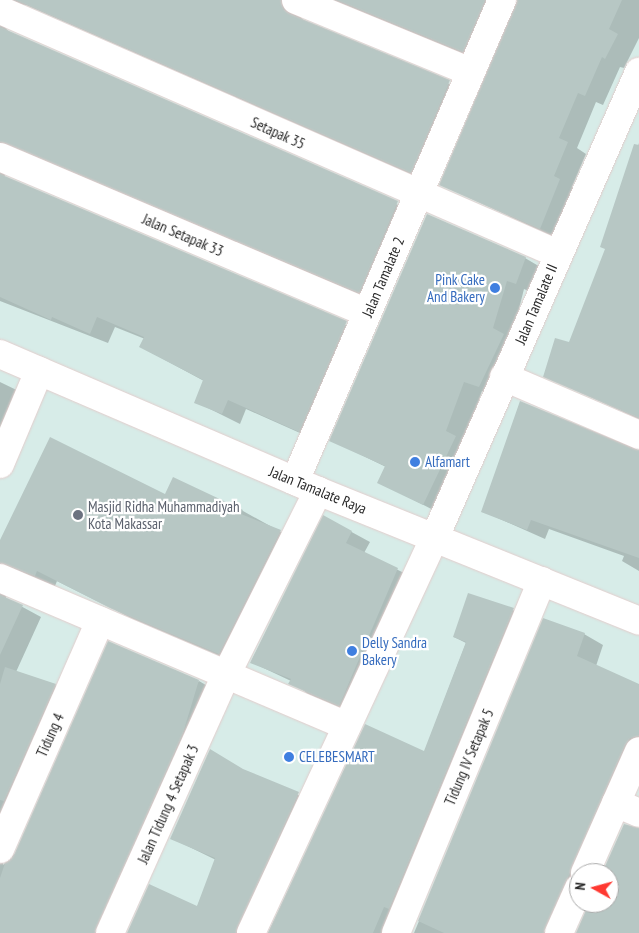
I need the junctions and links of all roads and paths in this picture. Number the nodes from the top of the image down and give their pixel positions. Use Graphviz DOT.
graph roads {
  1 [pos="296,0"];
  2 [pos="502,0"];
  3 [pos="0,10"];
  4 [pos="353,11"];
  5 [pos="471,72"];
  6 [pos="639,72"];
  7 [pos="0,157"];
  8 [pos="418,195"];
  9 [pos="558,254"];
  10 [pos="367,313"];
  11 [pos="0,354"];
  12 [pos="39,371"];
  13 [pos="504,377"];
  14 [pos="639,435"];
  15 [pos="0,464"];
  16 [pos="306,486"];
  17 [pos="435,537"];
  18 [pos="0,578"];
  19 [pos="542,581"];
  20 [pos="100,621"];
  21 [pos="639,621"];
  22 [pos="226,675"];
  23 [pos="347,726"];
  24 [pos="639,750"];
  25 [pos="628,808"];
  26 [pos="0,849"];
  27 [pos="592,863"];
  28 [pos="569,910"];
  29 [pos="110,933"];
  30 [pos="251,933"];
  31 [pos="396,933"];
  32 [pos="559,933"];
  1 -- 4 [label="street"];
  2 -- 5 [label="street, Jalan Tamalate 2"];
  3 -- 8 [label="street, Setapak 35"];
  4 -- 5 [label="street"];
  5 -- 8 [label="street, Jalan Tamalate 2"];
  6 -- 9 [label="street, Jalan Tamalate II"];
  7 -- 10 [label="street, Jalan Setapak 33"];
  8 -- 9 [label="street, Setapak 35"];
  8 -- 10 [label="street, Jalan Tamalate 2"];
  9 -- 13 [label="street, Jalan Tamalate II"];
  10 -- 16 [label="street, Jalan Tamalate 2"];
  11 -- 12 [label="street, Jalan Tamalate Raya"];
  12 -- 15 [label="street"];
  12 -- 16 [label="street, Jalan Tamalate Raya"];
  13 -- 14 [label="street"];
  13 -- 17 [label="street, Jalan Tamalate II"];
  16 -- 17 [label="street, Jalan Tamalate Raya"];
  16 -- 22 [label="street, Jalan Tamalate 2"];
  17 -- 19 [label="street, Jalan Tamalate Raya"];
  17 -- 23 [label="street, Jalan Tamalate II"];
  18 -- 20 [label="street"];
  19 -- 21 [label="street, Jalan Tamalate Raya"];
  19 -- 31 [label="street, Tidung IV Setapak 5"];
  20 -- 22 [label="street"];
  20 -- 26 [label="street, Tidung 4"];
  22 -- 23 [label="street"];
  22 -- 29 [label="street, Jalan Tidung 4 Setapak 3"];
  23 -- 30 [label="street, Jalan Tamalate II"];
  24 -- 25 [label="street"];
  25 -- 27 [label="street"];
  28 -- 32 [label="street"];
}
